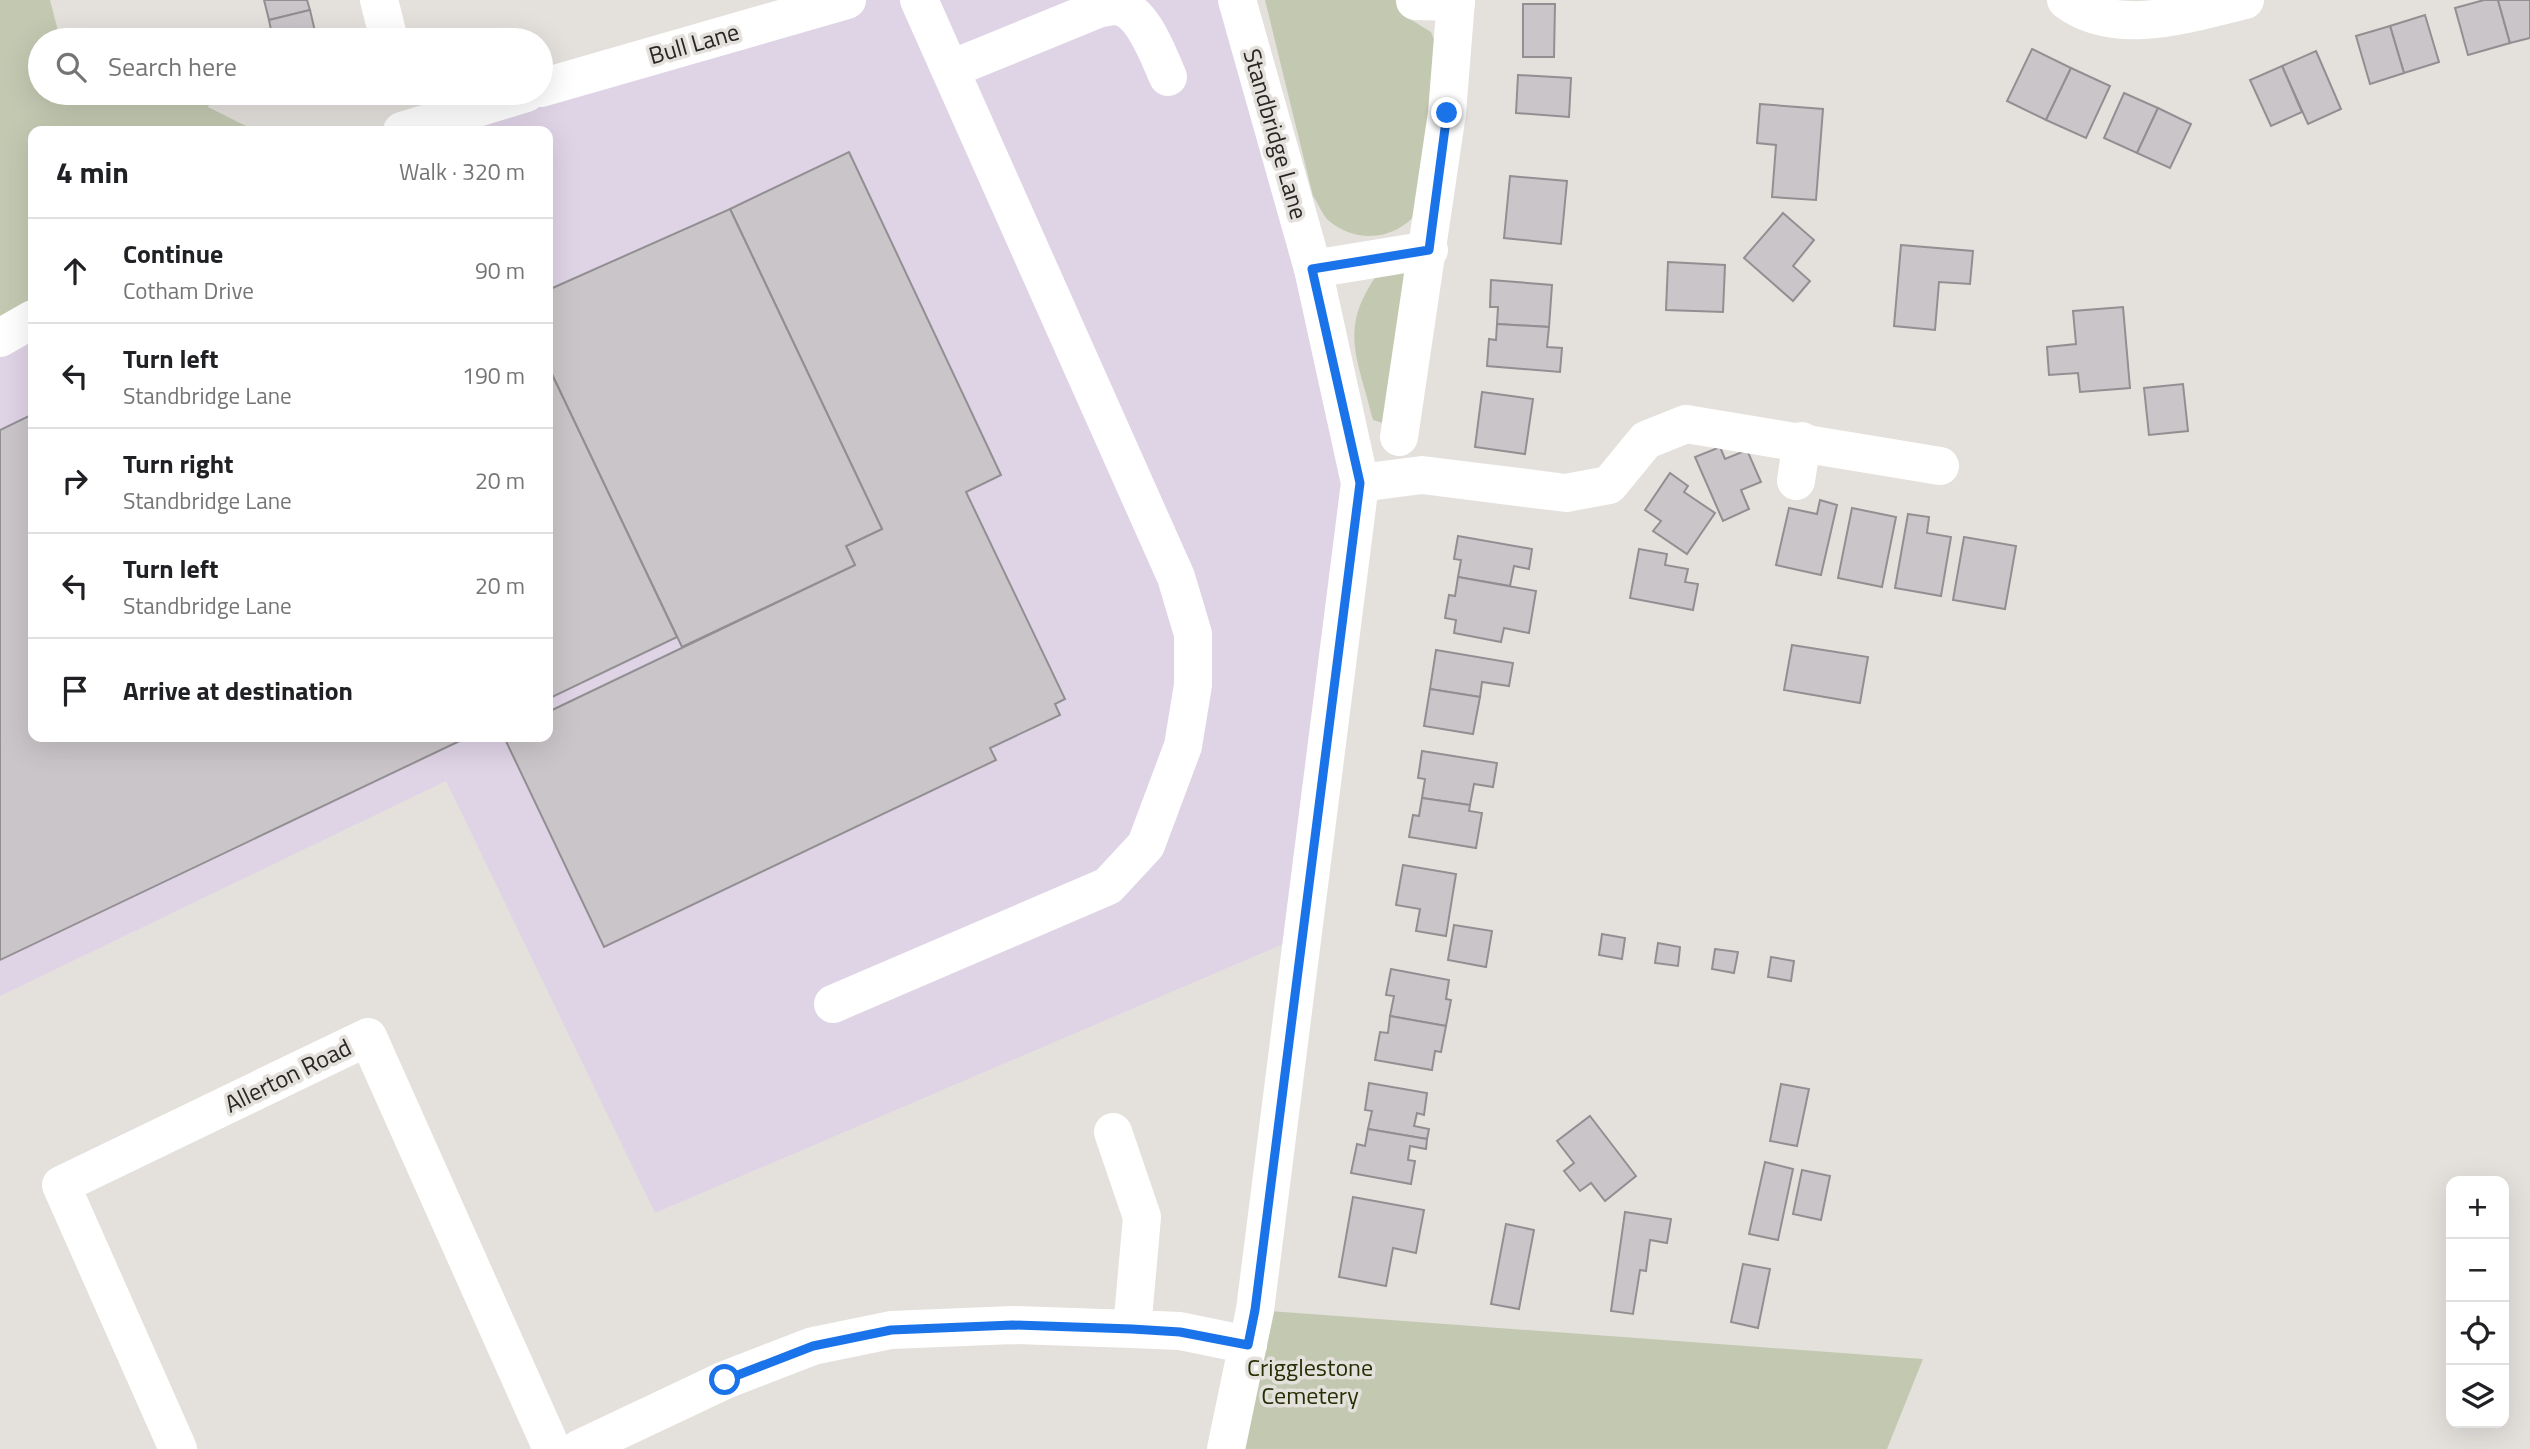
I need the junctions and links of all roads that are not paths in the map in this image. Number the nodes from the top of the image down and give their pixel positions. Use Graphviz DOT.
graph roads {
  1 [pos="379,0"];
  2 [pos="846,0"];
  3 [pos="919,0"];
  4 [pos="1237,0"];
  5 [pos="2066,0"];
  6 [pos="2245,0"];
  7 [pos="1415,1"];
  8 [pos="1456,1"];
  9 [pos="386,28"];
  10 [pos="951,69"];
  11 [pos="1168,77"];
  12 [pos="553,85"];
  13 [pos="465,105"];
  14 [pos="409,116"];
  15 [pos="1429,250"];
  16 [pos="1312,269"];
  17 [pos="28,322"];
  18 [pos="0,338"];
  19 [pos="1399,437"];
  20 [pos="1802,441"];
  21 [pos="1940,466"];
  22 [pos="1796,481"];
  23 [pos="1360,483"];
  24 [pos="833,1004"];
  25 [pos="1113,1132"];
  26 [pos="1132,1329"];
  27 [pos="1248,1345"];
  28 [pos="178,1449"];
  29 [pos="552,1449"];
  30 [pos="579,1449"];
  31 [pos="1226,1449"];
  1 -- 9 [label="street"];
  2 -- 12 [label="street, Bull Lane"];
  3 -- 10 [label="street"];
  4 -- 16 [label="street, Standbridge Lane"];
  5 -- 6 [label="street"];
  7 -- 8 [label="street"];
  8 -- 15 [label="street"];
  10 -- 11 [label="street"];
  10 -- 24 [label="street"];
  13 -- 14 [label="street"];
  15 -- 16 [label="street"];
  15 -- 19 [label="street"];
  16 -- 23 [label="street, Standbridge Lane"];
  17 -- 18 [label="street"];
  20 -- 21 [label="street"];
  20 -- 22 [label="street"];
  20 -- 23 [label="street"];
  23 -- 27 [label="street, Standbridge Lane"];
  25 -- 26 [label="street"];
  26 -- 27 [label="street"];
  26 -- 30 [label="street"];
  27 -- 31 [label="street, Standbridge Lane"];
  28 -- 29 [label="street, Allerton Road"];
}
